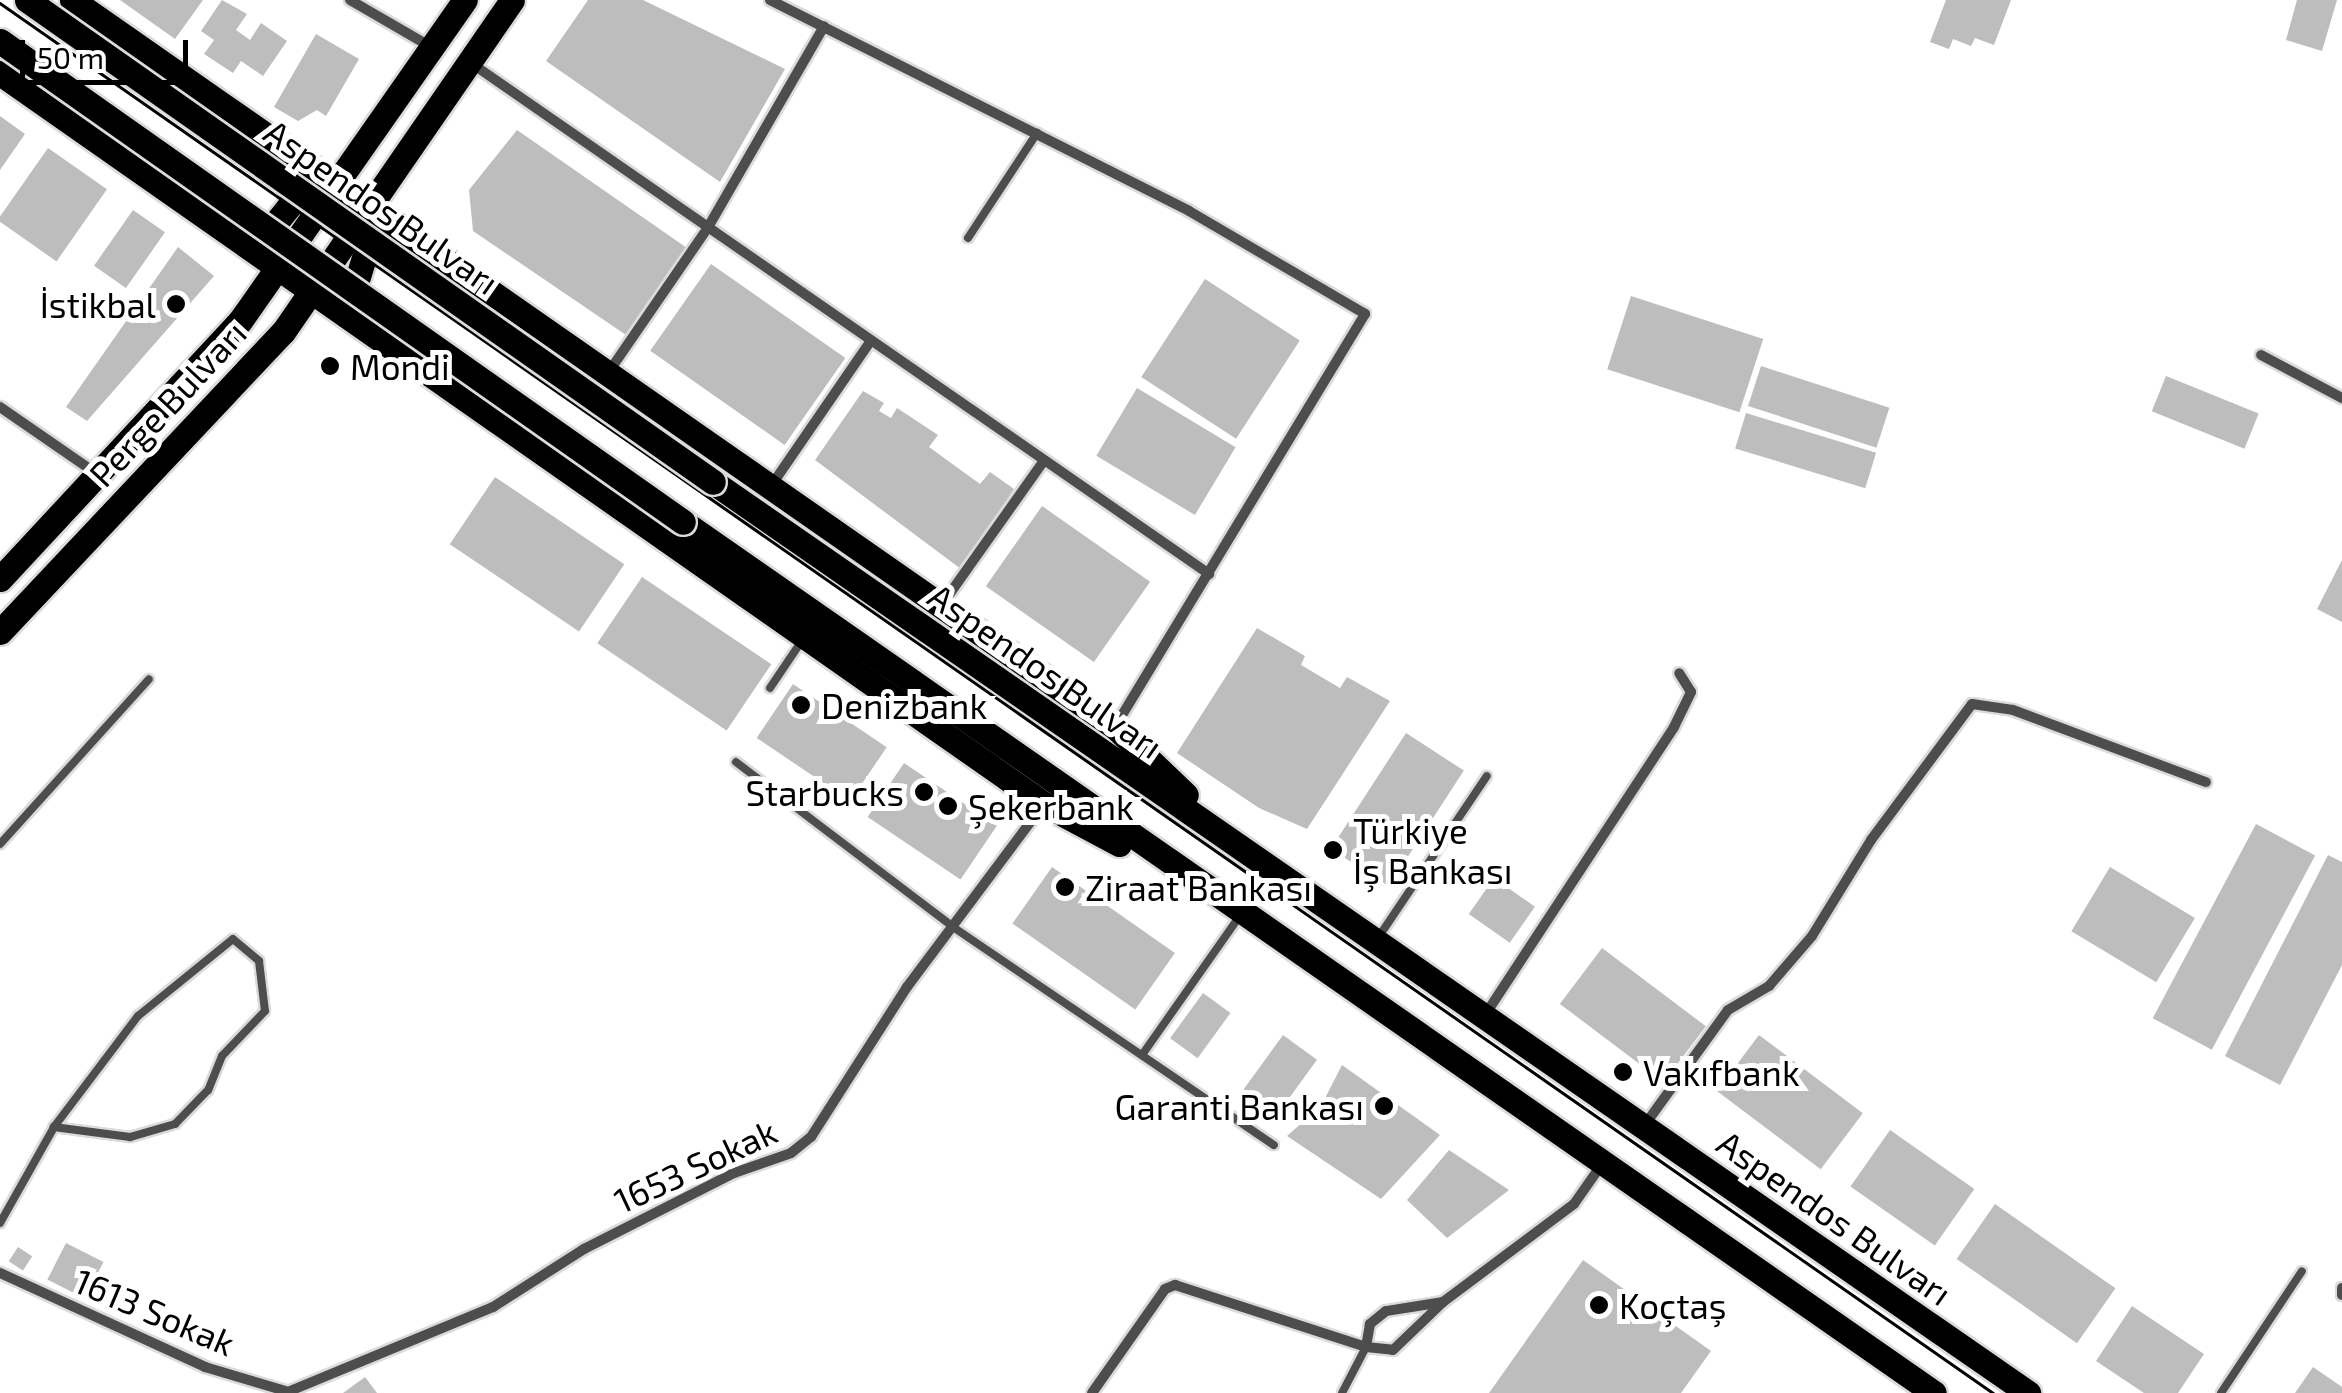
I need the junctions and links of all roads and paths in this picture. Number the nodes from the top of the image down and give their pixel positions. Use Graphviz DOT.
graph roads {
  1 [pos="27,0"];
  2 [pos="72,0"];
  3 [pos="350,0"];
  4 [pos="465,0"];
  5 [pos="512,0"];
  6 [pos="770,0"];
  7 [pos="824,26"];
  8 [pos="0,41"];
  9 [pos="432,47"];
  10 [pos="470,62"];
  11 [pos="0,73"];
  12 [pos="1037,133"];
  13 [pos="288,156"];
  14 [pos="336,187"];
  15 [pos="369,210"];
  16 [pos="707,229"];
  17 [pos="225,232"];
  18 [pos="968,238"];
  19 [pos="415,241"];
  20 [pos="280,270"];
  21 [pos="313,292"];
  22 [pos="364,328"];
  23 [pos="870,342"];
  24 [pos="2261,355"];
  25 [pos="607,374"];
  26 [pos="2342,398"];
  27 [pos="0,406"];
  28 [pos="1044,462"];
  29 [pos="96,474"];
  30 [pos="770,488"];
  31 [pos="1209,574"];
  32 [pos="0,579"];
  33 [pos="941,607"];
  34 [pos="0,632"];
  35 [pos="804,637"];
  36 [pos="1678,673"];
  37 [pos="150,679"];
  38 [pos="770,688"];
  39 [pos="1114,727"];
  40 [pos="736,762"];
  41 [pos="1487,776"];
  42 [pos="2206,782"];
  43 [pos="1044,804"];
  44 [pos="0,844"];
  45 [pos="1240,847"];
  46 [pos="1216,896"];
  47 [pos="1242,913"];
  48 [pos="953,927"];
  49 [pos="1376,941"];
  50 [pos="1484,1016"];
  51 [pos="1142,1054"];
  52 [pos="54,1127"];
  53 [pos="1644,1127"];
  54 [pos="1274,1144"];
  55 [pos="1603,1164"];
  56 [pos="0,1222"];
  57 [pos="2302,1272"];
  58 [pos="0,1273"];
  59 [pos="1443,1302"];
  60 [pos="1366,1347"];
  61 [pos="291,1392"];
  62 [pos="1092,1393"];
  63 [pos="1342,1393"];
  64 [pos="1934,1393"];
  65 [pos="2028,1393"];
  66 [pos="2221,1393"];
  1 -- 45 [label="main road, Aspendos Bulvarı, bridge"];
  2 -- 13 [label="main road"];
  3 -- 9 [label="street"];
  4 -- 9 [label="main road, Perge Bulvarı"];
  5 -- 10 [label="main road, Perge Bulvarı"];
  6 -- 7 [label="street"];
  7 -- 12 [label="street"];
  7 -- 16 [label="street"];
  8 -- 46 [label="main road, bridge"];
  9 -- 14 [label="main road, Perge Bulvarı"];
  10 -- 15 [label="main road, Perge Bulvarı"];
  10 -- 16 [label="street"];
  11 -- 17 [label="main road"];
  12 -- 18 [label="lane"];
  12 -- 31 [label="street"];
  13 -- 14 [label="main road"];
  13 -- 17 [label="main road"];
  14 -- 15 [label="main road"];
  14 -- 20 [label="main road, Perge Bulvarı"];
  15 -- 19 [label="main road"];
  15 -- 21 [label="main road, Perge Bulvarı"];
  16 -- 23 [label="street"];
  16 -- 25 [label="street"];
  17 -- 20 [label="main road"];
  19 -- 22 [label="main road"];
  19 -- 25 [label="main road"];
  20 -- 21 [label="main road"];
  20 -- 29 [label="main road, Perge Bulvarı"];
  21 -- 22 [label="main road"];
  21 -- 34 [label="main road, Perge Bulvarı"];
  22 -- 35 [label="main road"];
  23 -- 28 [label="street"];
  23 -- 30 [label="street"];
  24 -- 26 [label="street"];
  25 -- 30 [label="main road"];
  27 -- 29 [label="street"];
  28 -- 31 [label="street"];
  28 -- 33 [label="street"];
  29 -- 32 [label="main road, Perge Bulvarı"];
  30 -- 33 [label="main road"];
  31 -- 39 [label="street"];
  33 -- 39 [label="main road"];
  35 -- 38 [label="lane"];
  35 -- 43 [label="main road"];
  36 -- 50 [label="street"];
  37 -- 44 [label="lane"];
  39 -- 45 [label="main road"];
  40 -- 48 [label="lane"];
  41 -- 49 [label="lane"];
  42 -- 53 [label="street"];
  43 -- 46 [label="main road"];
  43 -- 48 [label="street, 1653 Sokak"];
  45 -- 49 [label="main road, Aspendos Bulvarı"];
  46 -- 47 [label="main road"];
  47 -- 51 [label="lane"];
  47 -- 55 [label="main road"];
  48 -- 51 [label="lane"];
  48 -- 61 [label="street, 1653 Sokak"];
  49 -- 50 [label="main road, Aspendos Bulvarı"];
  50 -- 53 [label="main road, Aspendos Bulvarı"];
  51 -- 54 [label="lane"];
  52 -- 52 [label="lane"];
  52 -- 56 [label="lane"];
  53 -- 65 [label="main road, Aspendos Bulvarı"];
  55 -- 59 [label="street"];
  55 -- 64 [label="main road"];
  57 -- 66 [label="lane"];
  58 -- 61 [label="street, 1613 Sokak"];
  59 -- 60 [label="street"];
  59 -- 60 [label="street"];
  60 -- 62 [label="street"];
  60 -- 63 [label="lane"];
}
